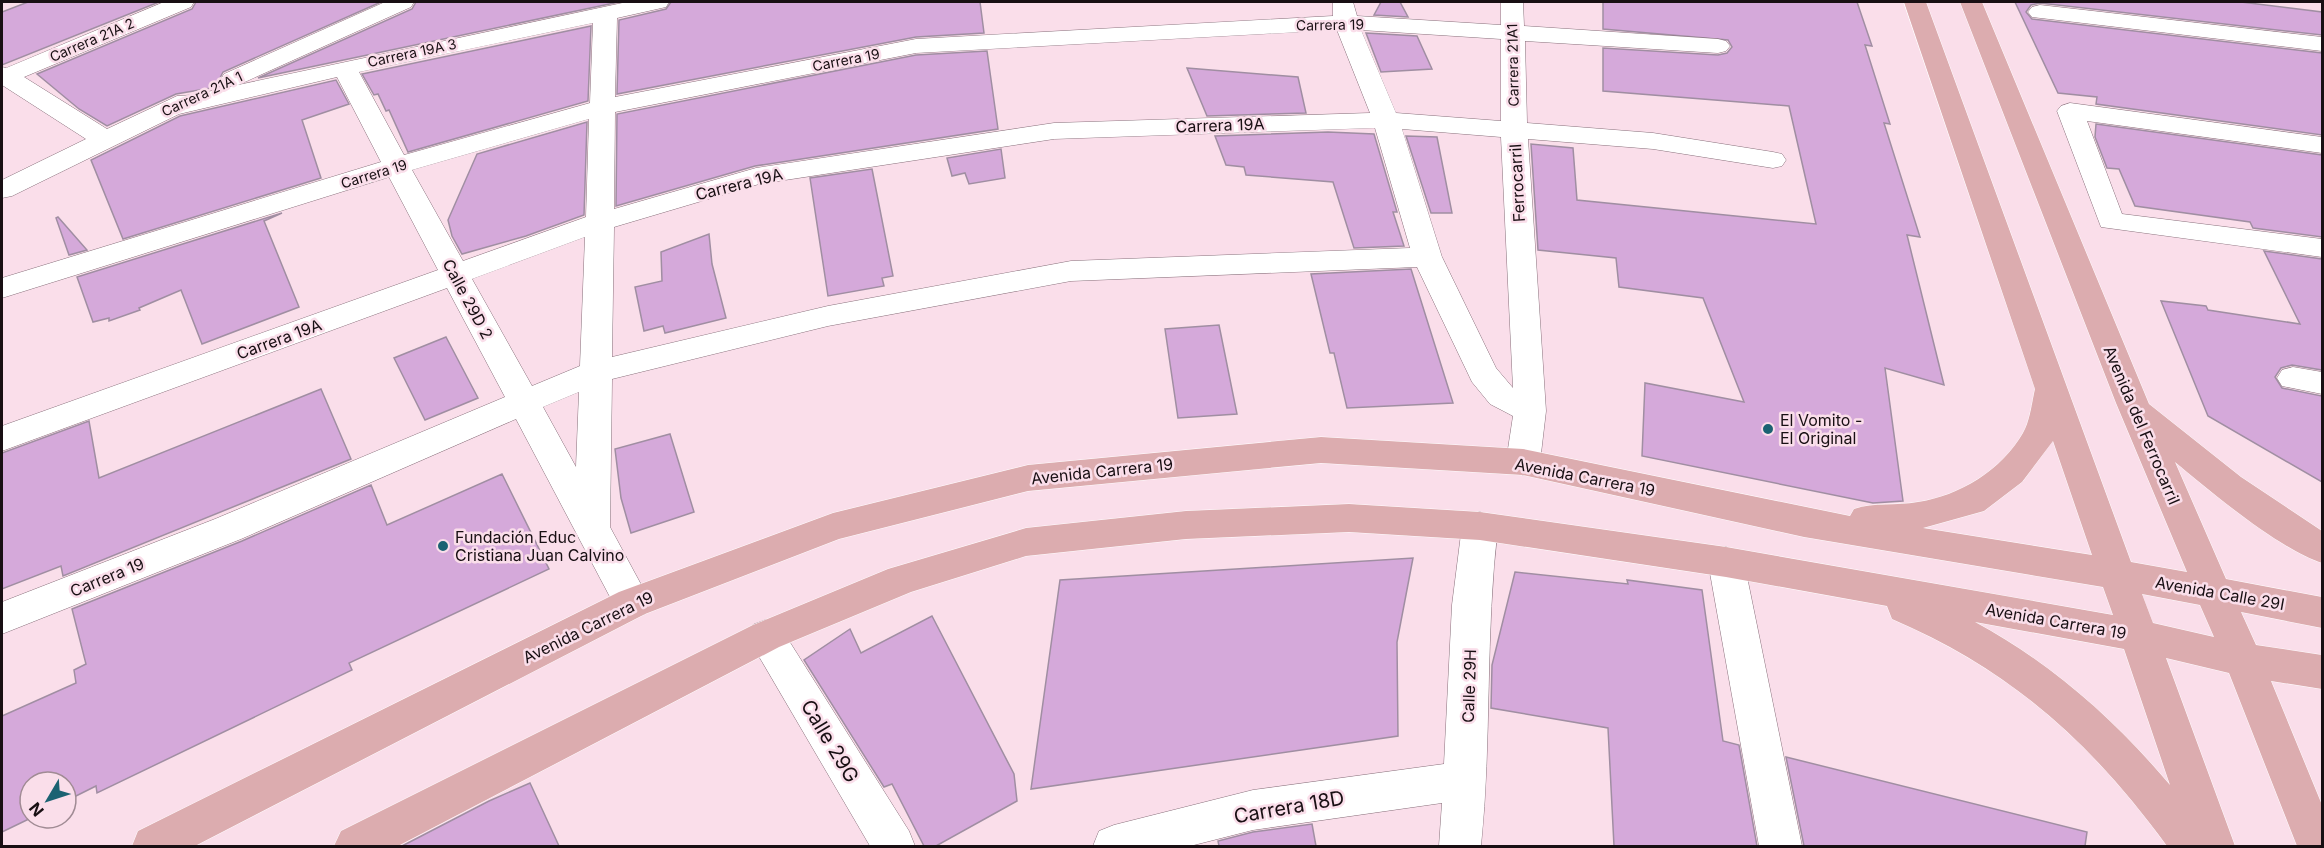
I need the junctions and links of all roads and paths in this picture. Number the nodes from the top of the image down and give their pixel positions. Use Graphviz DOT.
graph roads {
  1 [pos="183,2"];
  2 [pos="403,2"];
  3 [pos="658,2"];
  4 [pos="1512,2"];
  5 [pos="1915,2"];
  6 [pos="1971,2"];
  7 [pos="1344,12"];
  8 [pos="2040,12"];
  9 [pos="605,13"];
  10 [pos="1513,33"];
  11 [pos="2322,45"];
  12 [pos="1718,46"];
  13 [pos="344,68"];
  14 [pos="3,76"];
  15 [pos="603,107"];
  16 [pos="168,109"];
  17 [pos="1386,120"];
  18 [pos="1514,129"];
  19 [pos="104,139"];
  20 [pos="2322,145"];
  21 [pos="1773,160"];
  22 [pos="397,166"];
  23 [pos="2,190"];
  24 [pos="599,222"];
  25 [pos="2322,248"];
  26 [pos="1427,257"];
  27 [pos="455,275"];
  28 [pos="2,288"];
  29 [pos="595,372"];
  30 [pos="2052,387"];
  31 [pos="524,404"];
  32 [pos="2132,404"];
  33 [pos="1530,411"];
  34 [pos="2,439"];
  35 [pos="1523,462"];
  36 [pos="1804,523"];
  37 [pos="1480,526"];
  38 [pos="592,530"];
  39 [pos="2322,549"];
  40 [pos="1726,562"];
  41 [pos="2117,574"];
  42 [pos="1830,581"];
  43 [pos="2213,592"];
  44 [pos="632,603"];
  45 [pos="2322,612"];
  46 [pos="2,618"];
  47 [pos="766,636"];
  48 [pos="2140,636"];
  49 [pos="2243,660"];
  50 [pos="2322,672"];
  51 [pos="1466,780"];
  52 [pos="153,846"];
  53 [pos="356,846"];
  54 [pos="894,846"];
  55 [pos="1114,846"];
  56 [pos="1460,846"];
  57 [pos="1781,846"];
  58 [pos="2192,846"];
  59 [pos="2213,846"];
  60 [pos="2318,846"];
  1 -- 14 [label="street, Carrera 21A 2"];
  2 -- 16 [label="street, Carrera 21A 1"];
  3 -- 9 [label="street, Carrera 19A 3"];
  4 -- 10 [label="street, Carrera 21A1"];
  5 -- 30 [label="main road"];
  6 -- 32 [label="main road, Avenida del Ferrocarril"];
  7 -- 10 [label="street, Carrera 19"];
  7 -- 15 [label="street, Carrera 19"];
  7 -- 17 [label="street"];
  8 -- 11 [label="street"];
  9 -- 13 [label="street, Carrera 19A 3"];
  9 -- 15 [label="street, Calle 29D 2"];
  10 -- 12 [label="street, Carrera 19"];
  10 -- 18 [label="street, Carrera 21A1"];
  13 -- 16 [label="street, Carrera 19A 3"];
  13 -- 22 [label="street, Calle 29D 2"];
  14 -- 19 [label="street"];
  15 -- 22 [label="street, Carrera 19"];
  15 -- 24 [label="street, Calle 29D 2"];
  16 -- 19 [label="street, Carrera 21A 1"];
  17 -- 18 [label="street, Carrera 19A"];
  17 -- 24 [label="street, Carrera 19A"];
  17 -- 26 [label="street"];
  18 -- 21 [label="street, Ferrocarril"];
  18 -- 33 [label="street, Ferrocarril"];
  19 -- 23 [label="street, Carrera 21A 1"];
  20 -- 25 [label="street"];
  22 -- 27 [label="street, Calle 29D 2"];
  22 -- 28 [label="street, Carrera 19"];
  24 -- 27 [label="street, Carrera 19A"];
  24 -- 29 [label="street, Calle 29D 2"];
  26 -- 29 [label="street, Carrera 19"];
  26 -- 33 [label="street"];
  27 -- 31 [label="street, Calle 29D 2"];
  27 -- 34 [label="street, Carrera 19A"];
  29 -- 31 [label="street, Carrera 19"];
  29 -- 38 [label="street, Calle 29D 2"];
  30 -- 36 [label="main road"];
  30 -- 41 [label="main road"];
  31 -- 38 [label="street, Calle 29D 2"];
  31 -- 46 [label="street, Carrera 19"];
  32 -- 39 [label="main road"];
  32 -- 43 [label="main road, Avenida del Ferrocarril"];
  33 -- 35 [label="street, Ferrocarril"];
  35 -- 36 [label="main road, Avenida Carrera 19"];
  35 -- 44 [label="main road, Avenida Carrera 19"];
  36 -- 41 [label="main road, Avenida Carrera 19"];
  37 -- 40 [label="main road, Avenida Carrera 19"];
  37 -- 47 [label="main road, Avenida Carrera 19"];
  37 -- 51 [label="street, Calle 29H"];
  38 -- 44 [label="street, Calle 29D 2"];
  40 -- 42 [label="main road, Avenida Carrera 19"];
  40 -- 57 [label="street"];
  41 -- 43 [label="main road, Avenida Calle 29I"];
  41 -- 48 [label="main road"];
  42 -- 48 [label="main road, Avenida Carrera 19"];
  42 -- 58 [label="main road"];
  43 -- 45 [label="main road, Avenida Calle 29I"];
  43 -- 49 [label="main road, Avenida del Ferrocarril"];
  44 -- 52 [label="main road, Avenida Carrera 19"];
  47 -- 53 [label="main road, Avenida Carrera 19"];
  47 -- 54 [label="street, Calle 29G"];
  48 -- 49 [label="main road"];
  48 -- 59 [label="main road"];
  49 -- 50 [label="main road"];
  49 -- 60 [label="main road, Avenida del Ferrocarril"];
  51 -- 55 [label="street, Carrera 18D"];
  51 -- 56 [label="street, Calle 29H"];
}
